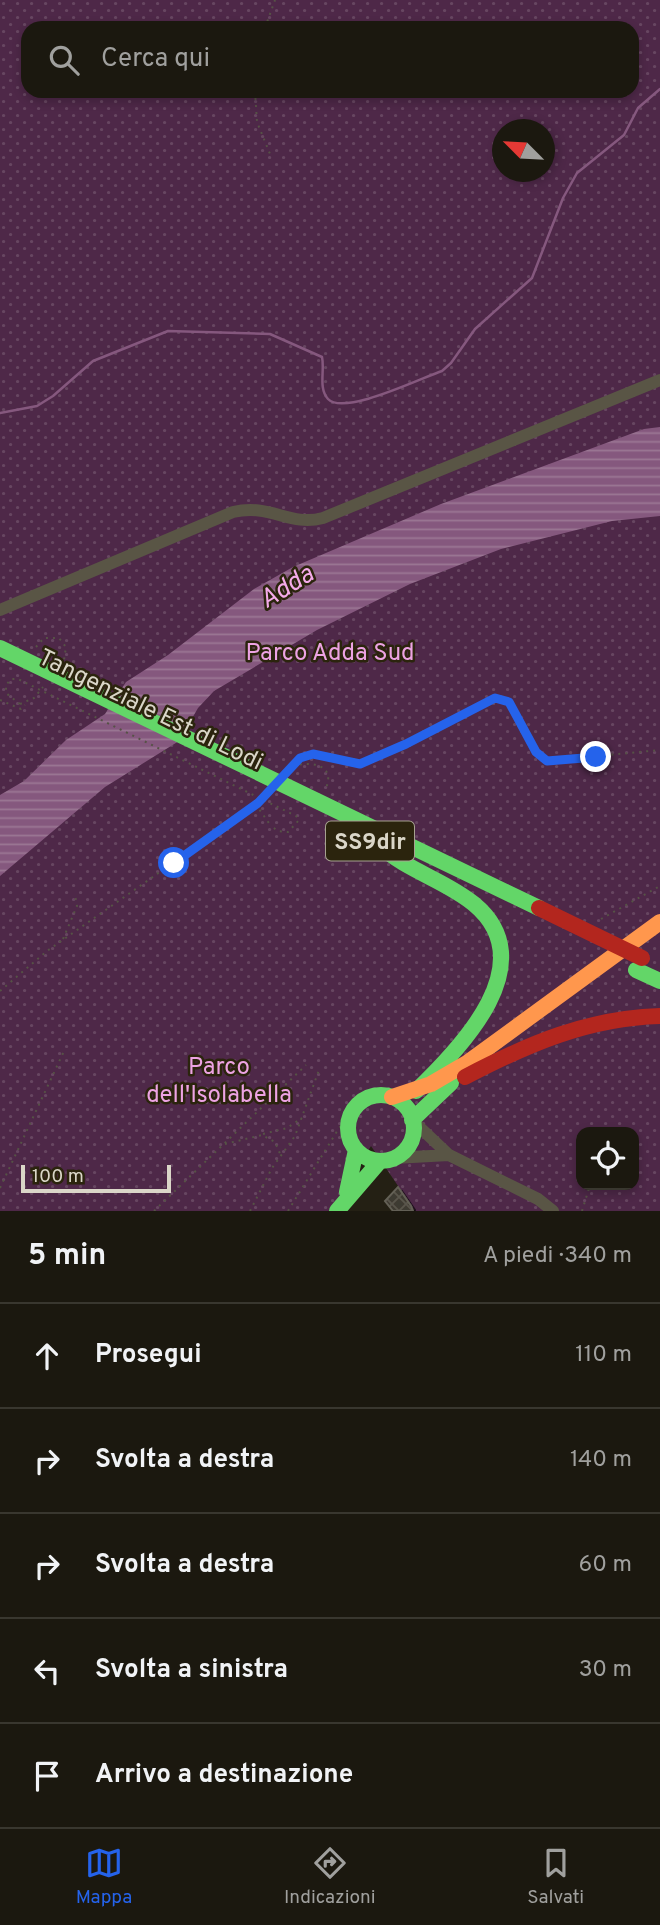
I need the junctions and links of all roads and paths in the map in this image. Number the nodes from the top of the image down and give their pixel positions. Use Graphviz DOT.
graph roads {
  1 [pos="275,0"];
  2 [pos="268,21"];
  3 [pos="255,98"];
  4 [pos="270,154"];
  5 [pos="660,380"];
  6 [pos="0,610"];
  7 [pos="64,643"];
  8 [pos="0,648"];
  9 [pos="35,651"];
  10 [pos="0,662"];
  11 [pos="0,700"];
  12 [pos="26,703"];
  13 [pos="20,704"];
  14 [pos="660,750"];
  15 [pos="292,766"];
  16 [pos="284,775"];
  17 [pos="320,792"];
  18 [pos="268,793"];
  19 [pos="260,802"];
  20 [pos="379,845"];
  21 [pos="660,886"];
  22 [pos="75,895"];
  23 [pos="601,919"];
  24 [pos="660,922"];
  25 [pos="62,940"];
  26 [pos="639,964"];
  27 [pos="660,966"];
  28 [pos="660,981"];
  29 [pos="0,991"];
  30 [pos="660,1016"];
  31 [pos="507,1035"];
  32 [pos="65,1049"];
  33 [pos="306,1065"];
  34 [pos="319,1070"];
  35 [pos="416,1091"];
  36 [pos="440,1093"];
  37 [pos="392,1097"];
  38 [pos="303,1117"];
  39 [pos="349,1119"];
  40 [pos="412,1120"];
  41 [pos="258,1135"];
  42 [pos="224,1144"];
  43 [pos="356,1150"];
  44 [pos="449,1155"];
  45 [pos="281,1157"];
  46 [pos="387,1160"];
  47 [pos="0,1188"];
  48 [pos="588,1190"];
  49 [pos="341,1204"];
  50 [pos="154,1211"];
  51 [pos="250,1211"];
  52 [pos="288,1211"];
  53 [pos="554,1211"];
  54 [pos="582,1211"];
  1 -- 2 [label="path"];
  3 -- 4 [label="path"];
  5 -- 6 [label="street"];
  7 -- 9 [label="path"];
  8 -- 26 [label="main road, Tangenziale Est di Lodi / SS9dir, bridge"];
  10 -- 20 [label="main road, Tangenziale Est di Lodi / SS9dir"];
  11 -- 12 [label="path"];
  13 -- 19 [label="path, bridge"];
  14 -- 15 [label="path"];
  15 -- 16 [label="path"];
  15 -- 17 [label="path"];
  18 -- 19 [label="path"];
  19 -- 25 [label="path"];
  20 -- 26 [label="main road, Tangenziale Est di Lodi / SS9dir"];
  20 -- 35 [label="main road"];
  21 -- 23 [label="path"];
  22 -- 25 [label="path"];
  24 -- 31 [label="main road"];
  25 -- 29 [label="path"];
  26 -- 27 [label="main road, Tangenziale Est di Lodi / SS9dir"];
  26 -- 28 [label="main road, Tangenziale Est di Lodi / SS9dir"];
  30 -- 36 [label="main road"];
  31 -- 35 [label="main road"];
  31 -- 36 [label="main road"];
  32 -- 47 [label="path"];
  33 -- 42 [label="path"];
  34 -- 38 [label="path"];
  35 -- 37 [label="main road"];
  36 -- 40 [label="main road"];
  37 -- 39 [label="main road"];
  37 -- 40 [label="main road"];
  38 -- 41 [label="path"];
  38 -- 45 [label="path"];
  39 -- 43 [label="main road"];
  39 -- 52 [label="path"];
  40 -- 44 [label="street"];
  40 -- 46 [label="main road"];
  41 -- 42 [label="path"];
  41 -- 45 [label="path"];
  42 -- 50 [label="path"];
  43 -- 46 [label="main road"];
  43 -- 49 [label="main road"];
  44 -- 46 [label="street"];
  44 -- 53 [label="street"];
  45 -- 51 [label="path"];
  46 -- 49 [label="main road"];
  48 -- 54 [label="path"];
}
